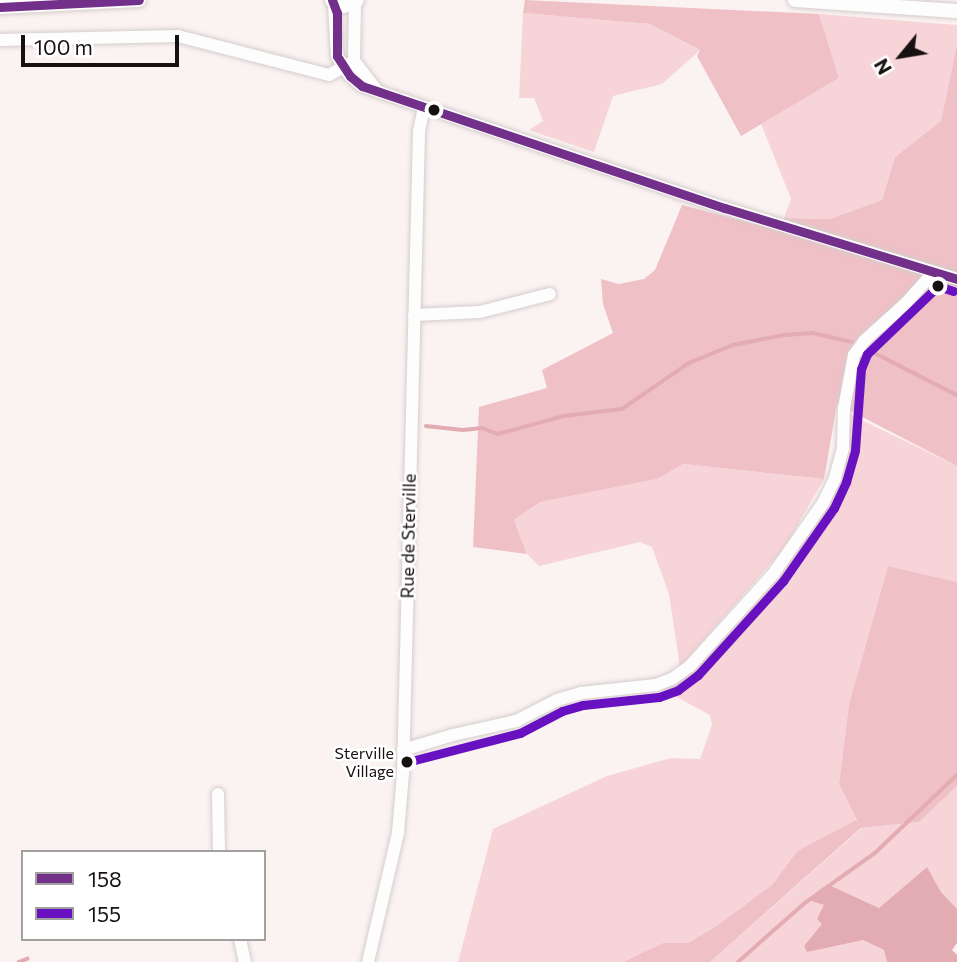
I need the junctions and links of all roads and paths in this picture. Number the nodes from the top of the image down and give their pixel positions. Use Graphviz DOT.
graph roads {
  1 [pos="139,0"];
  2 [pos="795,0"];
  3 [pos="333,1"];
  4 [pos="356,1"];
  5 [pos="0,7"];
  6 [pos="957,11"];
  7 [pos="0,40"];
  8 [pos="337,56"];
  9 [pos="349,65"];
  10 [pos="308,69"];
  11 [pos="424,108"];
  12 [pos="934,272"];
  13 [pos="957,279"];
  14 [pos="550,294"];
  15 [pos="414,315"];
  16 [pos="403,750"];
  17 [pos="218,794"];
  18 [pos="219,850"];
  19 [pos="241,941"];
  20 [pos="246,962"];
  21 [pos="368,962"];
  1 -- 5 [label="main road"];
  2 -- 6 [label="main road"];
  3 -- 4 [label="main road"];
  3 -- 8 [label="street"];
  4 -- 9 [label="street"];
  7 -- 10 [label="street"];
  8 -- 9 [label="street"];
  8 -- 10 [label="street"];
  9 -- 10 [label="street"];
  9 -- 11 [label="street"];
  11 -- 12 [label="street"];
  11 -- 15 [label="street, Rue de Sterville"];
  12 -- 13 [label="street"];
  12 -- 16 [label="street"];
  14 -- 15 [label="street"];
  15 -- 16 [label="street, Rue de Sterville"];
  16 -- 21 [label="street, Rue de Sterville"];
  17 -- 18 [label="street"];
  19 -- 20 [label="street"];
}
